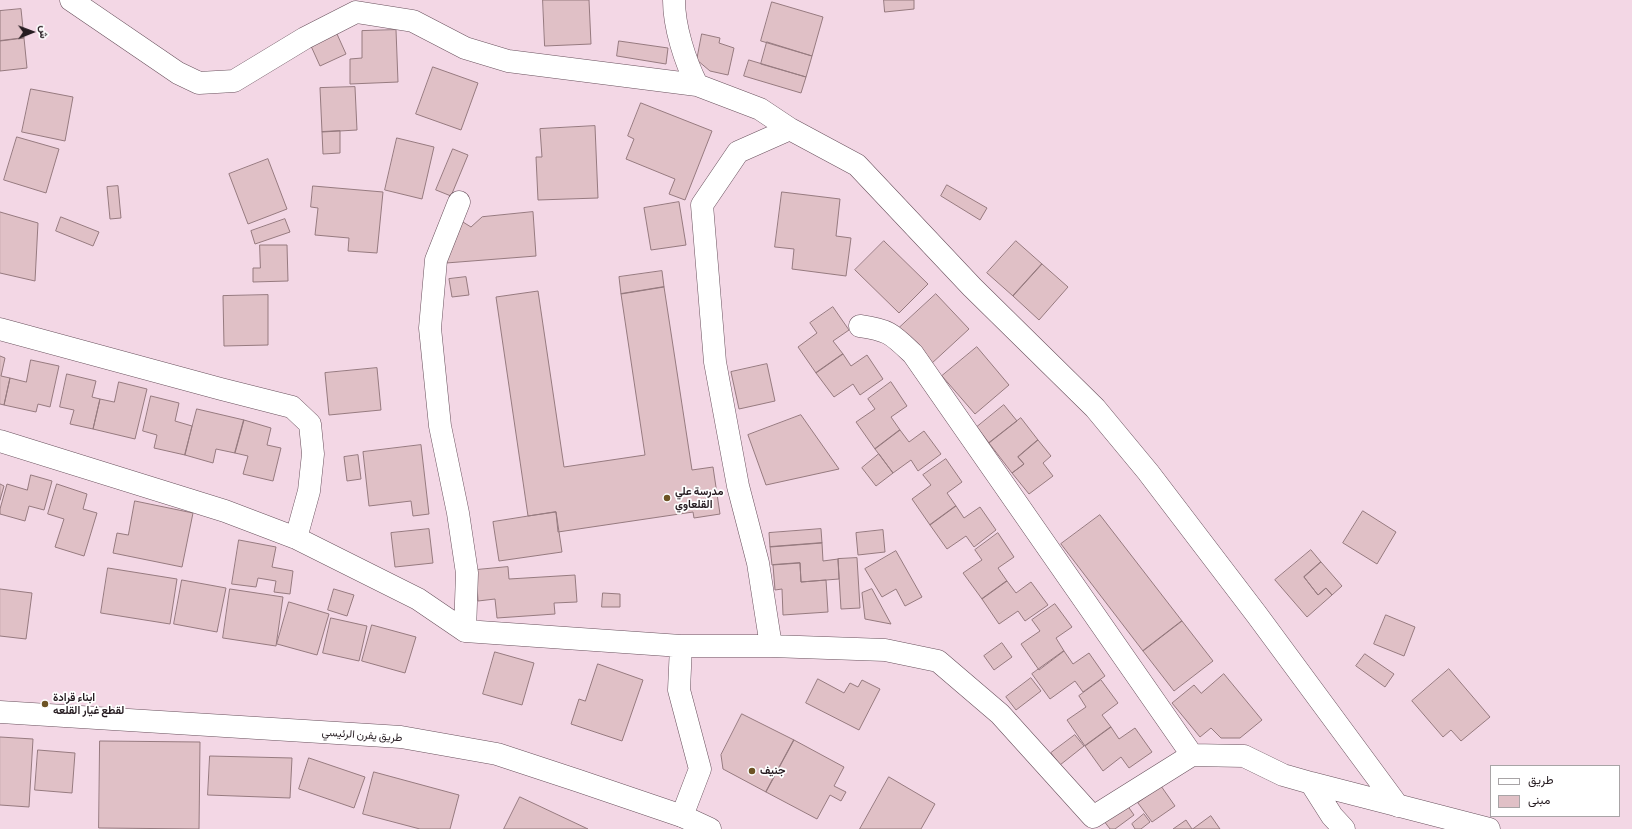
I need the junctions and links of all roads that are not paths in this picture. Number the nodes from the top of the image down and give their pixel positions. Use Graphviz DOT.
graph roads {
  1 [pos="71,0"];
  2 [pos="674,0"];
  3 [pos="697,85"];
  4 [pos="790,128"];
  5 [pos="459,202"];
  6 [pos="860,326"];
  7 [pos="0,329"];
  8 [pos="0,441"];
  9 [pos="296,538"];
  10 [pos="465,631"];
  11 [pos="681,646"];
  12 [pos="771,646"];
  13 [pos="0,712"];
  14 [pos="1192,755"];
  15 [pos="1311,783"];
  16 [pos="1398,806"];
  17 [pos="682,816"];
  18 [pos="1098,823"];
  19 [pos="710,829"];
  20 [pos="1344,829"];
  21 [pos="1489,829"];
  1 -- 3 [label="street"];
  2 -- 3 [label="street"];
  3 -- 4 [label="street"];
  4 -- 12 [label="street"];
  4 -- 16 [label="street"];
  5 -- 10 [label="street"];
  6 -- 14 [label="street"];
  7 -- 9 [label="street"];
  8 -- 9 [label="street"];
  9 -- 10 [label="street"];
  10 -- 11 [label="street"];
  11 -- 12 [label="street"];
  11 -- 17 [label="street"];
  12 -- 18 [label="street"];
  13 -- 17 [label="street, طريق يفرن الرئيسي"];
  14 -- 15 [label="street"];
  14 -- 18 [label="street"];
  15 -- 16 [label="street"];
  15 -- 20 [label="street"];
  16 -- 21 [label="street"];
  17 -- 19 [label="street, طريق يفرن الرئيسي"];
}
